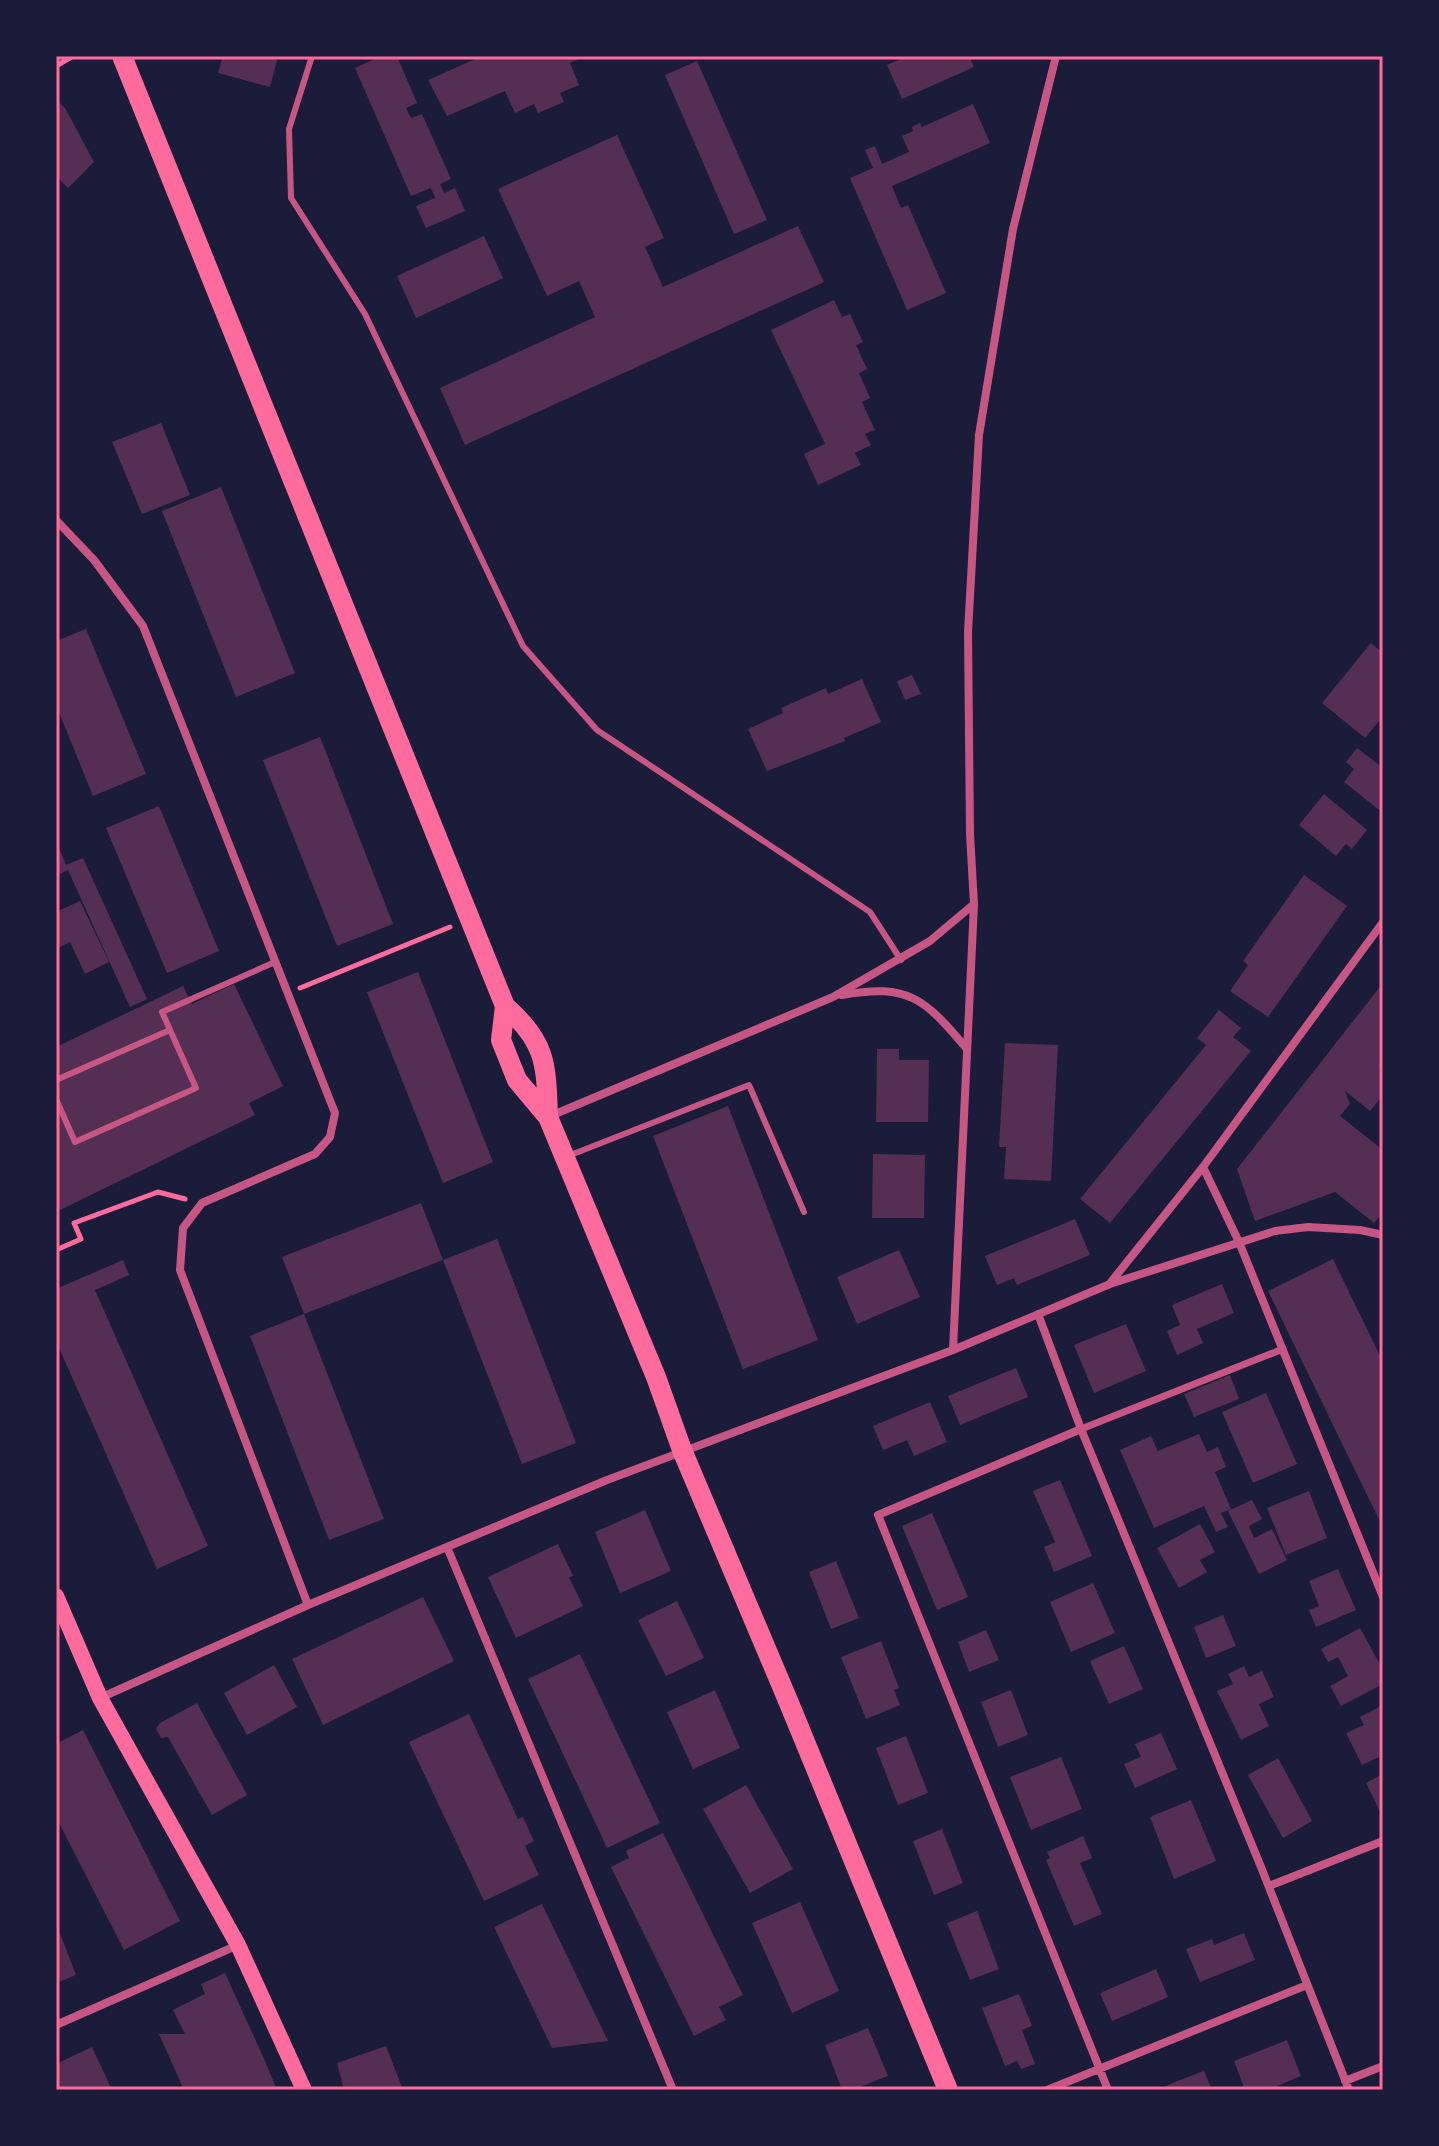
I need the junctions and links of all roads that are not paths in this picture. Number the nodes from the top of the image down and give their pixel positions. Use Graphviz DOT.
graph roads {
  1 [pos="312,56"];
  2 [pos="1056,56"];
  3 [pos="122,58"];
  4 [pos="56,520"];
  5 [pos="974,904"];
  6 [pos="1383,922"];
  7 [pos="901,960"];
  8 [pos="275,962"];
  9 [pos="833,997"];
  10 [pos="505,1006"];
  11 [pos="170,1030"];
  12 [pos="967,1049"];
  13 [pos="56,1080"];
  14 [pos="56,1099"];
  15 [pos="548,1117"];
  16 [pos="564,1157"];
  17 [pos="1203,1167"];
  18 [pos="804,1212"];
  19 [pos="1383,1235"];
  20 [pos="1239,1242"];
  21 [pos="1110,1284"];
  22 [pos="1038,1314"];
  23 [pos="1283,1349"];
  24 [pos="953,1350"];
  25 [pos="1081,1429"];
  26 [pos="682,1450"];
  27 [pos="447,1547"];
  28 [pos="56,1596"];
  29 [pos="1383,1597"];
  30 [pos="308,1605"];
  31 [pos="100,1698"];
  32 [pos="1383,1841"];
  33 [pos="1269,1886"];
  34 [pos="238,1945"];
  35 [pos="1307,1985"];
  36 [pos="56,2025"];
  37 [pos="1383,2066"];
  38 [pos="1099,2068"];
  39 [pos="1347,2085"];
  40 [pos="304,2090"];
  41 [pos="673,2090"];
  42 [pos="948,2090"];
  43 [pos="1047,2090"];
  44 [pos="1108,2090"];
  1 -- 7 [label="lane"];
  2 -- 5 [label="street"];
  3 -- 10 [label="main road"];
  4 -- 8 [label="street"];
  5 -- 7 [label="street"];
  5 -- 12 [label="street"];
  6 -- 17 [label="street"];
  7 -- 9 [label="street"];
  8 -- 11 [label="lane"];
  8 -- 30 [label="street"];
  9 -- 12 [label="street"];
  9 -- 15 [label="street"];
  10 -- 15 [label="main road"];
  10 -- 15 [label="main road"];
  11 -- 13 [label="lane"];
  11 -- 14 [label="lane"];
  12 -- 24 [label="street"];
  15 -- 16 [label="main road"];
  16 -- 18 [label="lane"];
  16 -- 26 [label="main road"];
  17 -- 20 [label="street"];
  17 -- 21 [label="street"];
  19 -- 20 [label="street"];
  20 -- 21 [label="street"];
  20 -- 23 [label="street"];
  21 -- 22 [label="street"];
  22 -- 24 [label="street"];
  22 -- 25 [label="street"];
  23 -- 25 [label="street"];
  23 -- 29 [label="street"];
  24 -- 26 [label="street"];
  25 -- 33 [label="street"];
  25 -- 38 [label="street"];
  26 -- 27 [label="street"];
  26 -- 42 [label="main road"];
  27 -- 30 [label="street"];
  27 -- 41 [label="street"];
  28 -- 31 [label="main road"];
  30 -- 31 [label="street"];
  31 -- 34 [label="main road"];
  32 -- 33 [label="street"];
  33 -- 35 [label="street"];
  34 -- 36 [label="street"];
  34 -- 40 [label="main road"];
  35 -- 38 [label="street"];
  35 -- 39 [label="street"];
  37 -- 39 [label="street"];
  38 -- 43 [label="street"];
  38 -- 44 [label="street"];
}
